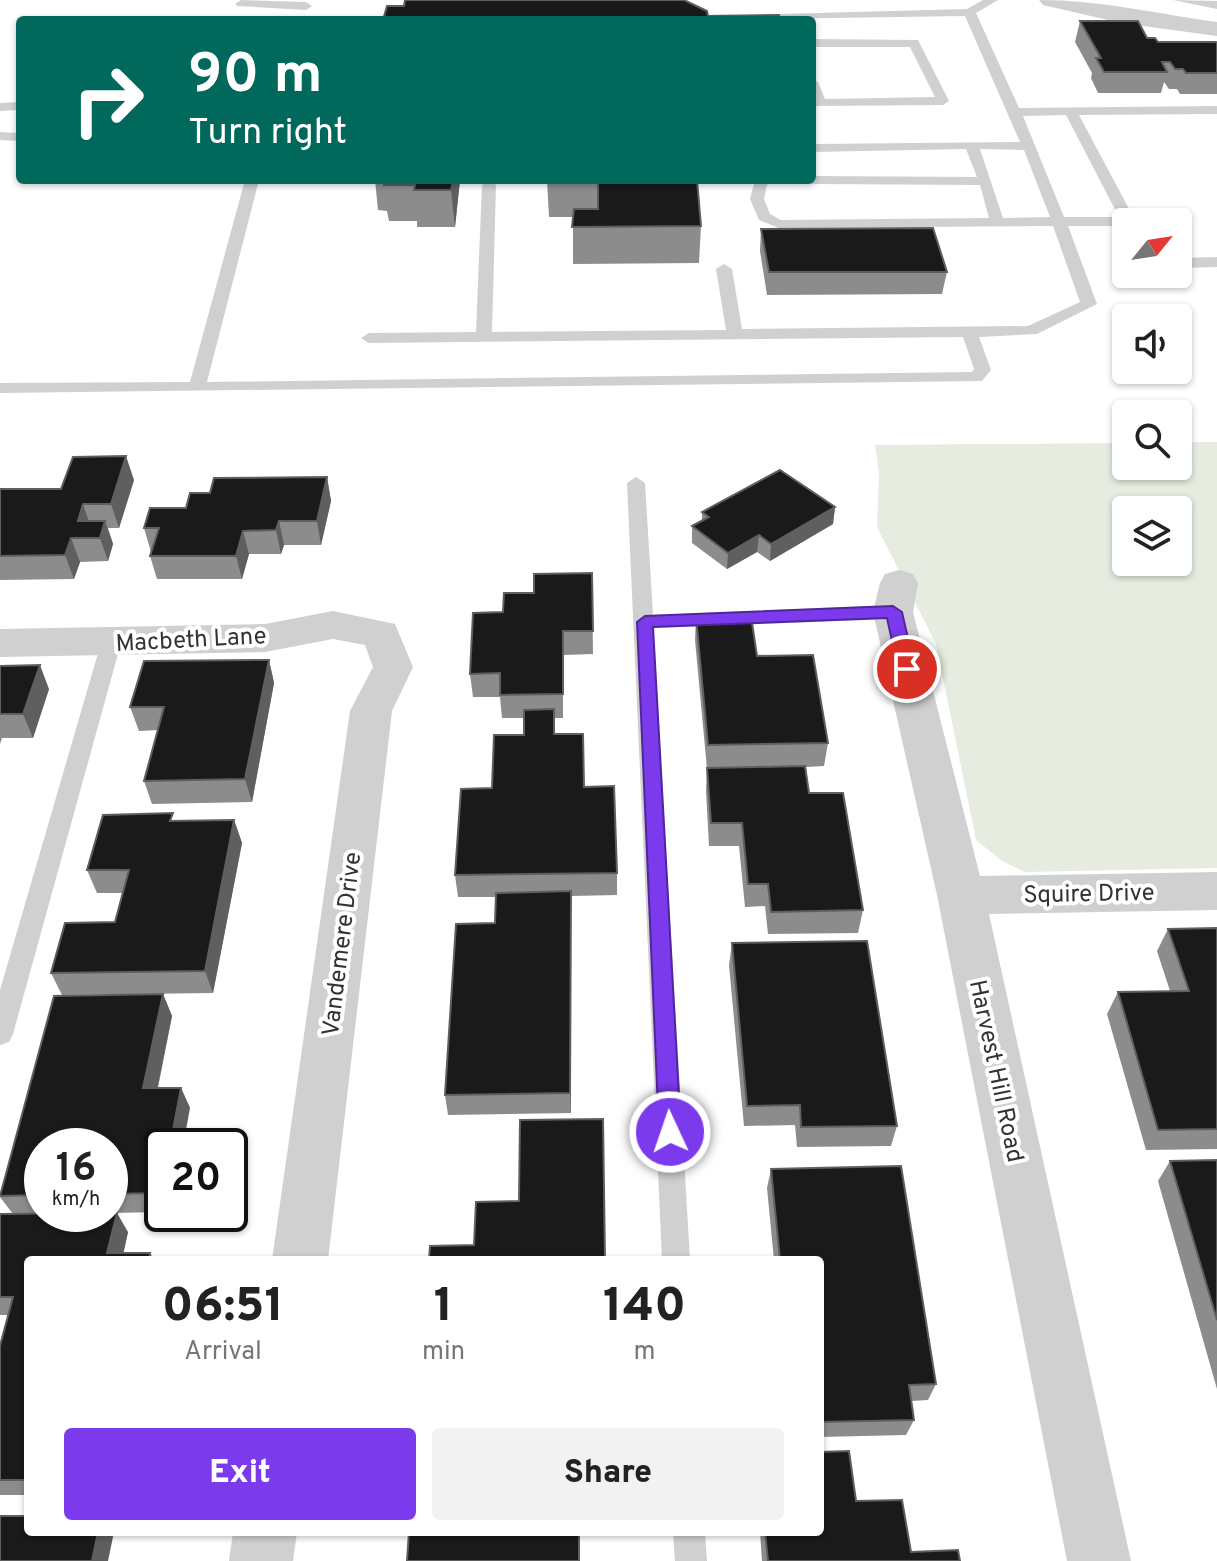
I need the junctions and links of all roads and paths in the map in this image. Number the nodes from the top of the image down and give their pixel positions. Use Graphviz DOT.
graph roads {
  1 [pos="992,0"];
  2 [pos="1051,0"];
  3 [pos="1179,0"];
  4 [pos="307,3"];
  5 [pos="241,4"];
  6 [pos="1217,5"];
  7 [pos="969,12"];
  8 [pos="816,17"];
  9 [pos="1217,29"];
  10 [pos="816,43"];
  11 [pos="816,92"];
  12 [pos="1217,110"];
  13 [pos="1016,112"];
  14 [pos="1071,112"];
  15 [pos="971,145"];
  16 [pos="1030,146"];
  17 [pos="816,148"];
  18 [pos="816,180"];
  19 [pos="986,181"];
  20 [pos="251,184"];
  21 [pos="760,184"];
  22 [pos="489,185"];
  23 [pos="1121,208"];
  24 [pos="1060,220"];
  25 [pos="997,221"];
  26 [pos="1112,221"];
  27 [pos="1217,262"];
  28 [pos="1192,263"];
  29 [pos="724,269"];
  30 [pos="969,332"];
  31 [pos="735,334"];
  32 [pos="484,337"];
  33 [pos="369,338"];
  34 [pos="197,387"];
  35 [pos="0,388"];
  36 [pos="636,483"];
  37 [pos="896,598"];
  38 [pos="645,622"];
  39 [pos="381,634"];
  40 [pos="0,643"];
  41 [pos="111,643"];
  42 [pos="1217,891"];
  43 [pos="961,895"];
  44 [pos="0,1034"];
  45 [pos="301,1256"];
  46 [pos="676,1256"];
  47 [pos="264,1536"];
  48 [pos="689,1536"];
  49 [pos="261,1561"];
  50 [pos="691,1561"];
  51 [pos="1099,1561"];
  1 -- 7 [label="lane"];
  2 -- 9 [label="street"];
  3 -- 6 [label="lane"];
  4 -- 5 [label="lane"];
  7 -- 8 [label="lane"];
  7 -- 13 [label="lane"];
  10 -- 11 [label="lane"];
  12 -- 14 [label="lane"];
  13 -- 14 [label="lane"];
  13 -- 16 [label="lane"];
  14 -- 23 [label="lane"];
  15 -- 16 [label="lane"];
  15 -- 17 [label="lane"];
  15 -- 19 [label="lane"];
  16 -- 24 [label="lane"];
  18 -- 19 [label="lane"];
  19 -- 25 [label="lane"];
  20 -- 34 [label="lane"];
  21 -- 25 [label="lane"];
  22 -- 32 [label="lane"];
  24 -- 25 [label="lane"];
  24 -- 26 [label="lane"];
  24 -- 30 [label="lane"];
  27 -- 28 [label="lane"];
  29 -- 31 [label="lane"];
  30 -- 31 [label="lane"];
  30 -- 34 [label="lane"];
  31 -- 32 [label="lane"];
  32 -- 33 [label="lane"];
  34 -- 35 [label="lane"];
  36 -- 38 [label="lane"];
  37 -- 38 [label="lane"];
  37 -- 43 [label="street, Harvest Hill Road"];
  38 -- 46 [label="lane"];
  39 -- 41 [label="street, Macbeth Lane"];
  39 -- 45 [label="street, Vandemere Drive"];
  40 -- 41 [label="street, Macbeth Lane"];
  41 -- 44 [label="lane"];
  42 -- 43 [label="street, Squire Drive"];
  43 -- 51 [label="street, Harvest Hill Road"];
  47 -- 49 [label="street"];
  48 -- 50 [label="lane"];
}
